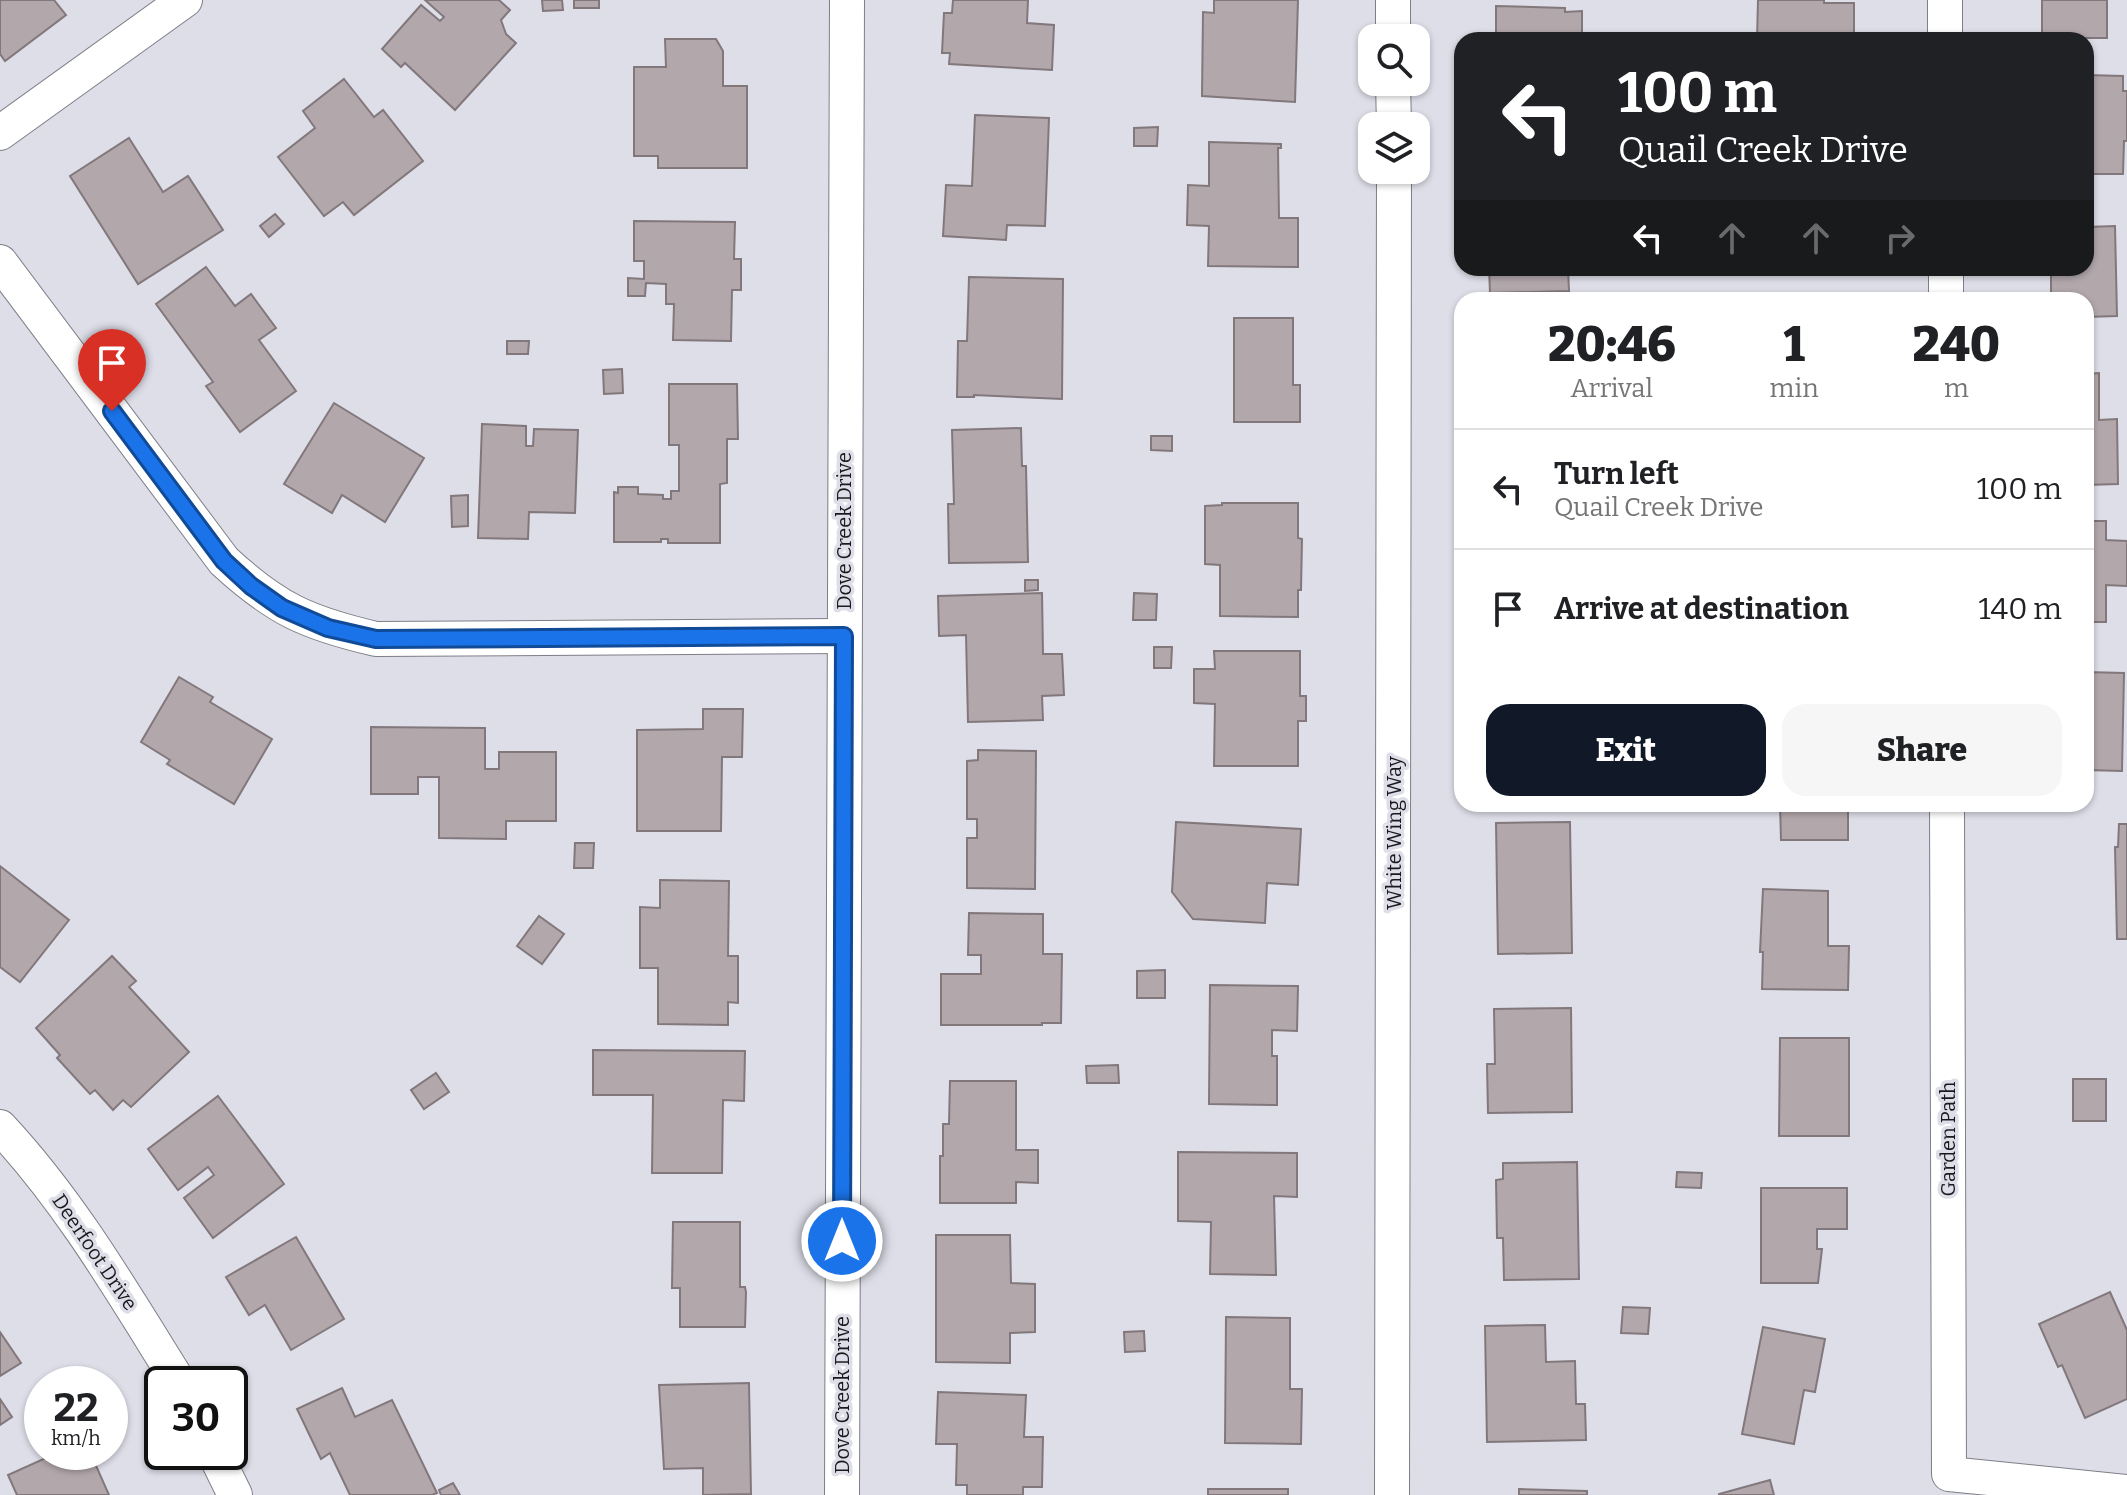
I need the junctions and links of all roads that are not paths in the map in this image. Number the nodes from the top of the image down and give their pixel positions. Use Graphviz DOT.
graph roads {
  1 [pos="185,0"];
  2 [pos="847,0"];
  3 [pos="1393,0"];
  4 [pos="1945,0"];
  5 [pos="1393,24"];
  6 [pos="1945,32"];
  7 [pos="0,133"];
  8 [pos="1394,184"];
  9 [pos="0,262"];
  10 [pos="844,636"];
  11 [pos="1947,812"];
  12 [pos="0,1127"];
  13 [pos="169,1366"];
  14 [pos="223,1470"];
  15 [pos="2127,1492"];
  16 [pos="235,1495"];
  17 [pos="842,1495"];
  18 [pos="1392,1495"];
  1 -- 7 [label="street"];
  2 -- 10 [label="street, Dove Creek Drive"];
  3 -- 5 [label="street"];
  4 -- 6 [label="street"];
  8 -- 18 [label="street, White Wing Way"];
  9 -- 10 [label="street"];
  10 -- 17 [label="street, Dove Creek Drive"];
  11 -- 15 [label="street, Garden Path"];
  12 -- 13 [label="street, Deerfoot Drive"];
  14 -- 16 [label="street"];
}
